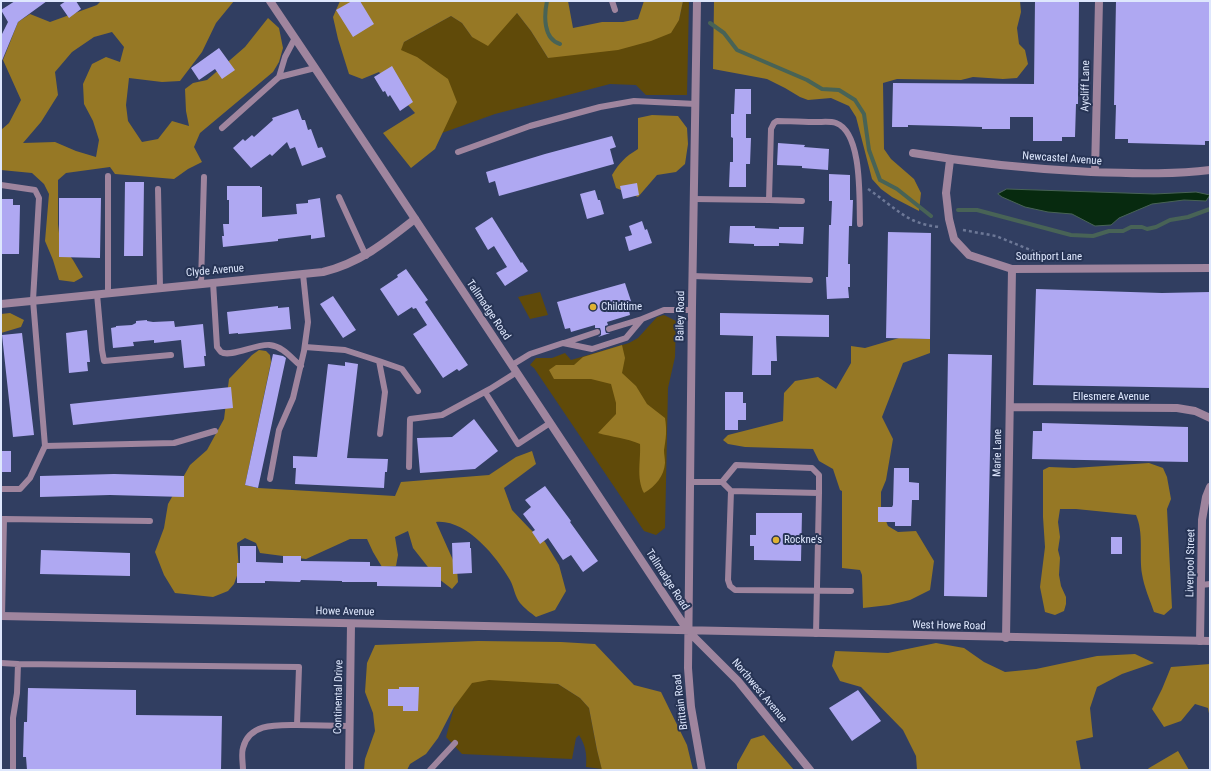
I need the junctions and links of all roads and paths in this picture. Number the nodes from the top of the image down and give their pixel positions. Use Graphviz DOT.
graph roads {
  1 [pos="270,1"];
  2 [pos="612,1"];
  3 [pos="698,1"];
  4 [pos="1099,1"];
  5 [pos="615,10"];
  6 [pos="295,38"];
  7 [pos="315,68"];
  8 [pos="279,77"];
  9 [pos="696,104"];
  10 [pos="222,128"];
  11 [pos="458,152"];
  12 [pos="913,153"];
  13 [pos="950,160"];
  14 [pos="1210,170"];
  15 [pos="1095,172"];
  16 [pos="108,176"];
  17 [pos="204,177"];
  18 [pos="1,184"];
  19 [pos="866,188"];
  20 [pos="158,189"];
  21 [pos="339,198"];
  22 [pos="694,199"];
  23 [pos="769,200"];
  24 [pos="802,201"];
  25 [pos="415,219"];
  26 [pos="860,224"];
  27 [pos="952,228"];
  28 [pos="366,256"];
  29 [pos="1062,258"];
  30 [pos="1210,268"];
  31 [pos="1012,269"];
  32 [pos="303,274"];
  33 [pos="692,276"];
  34 [pos="810,280"];
  35 [pos="213,282"];
  36 [pos="201,284"];
  37 [pos="160,288"];
  38 [pos="108,293"];
  39 [pos="97,294"];
  40 [pos="33,300"];
  41 [pos="1,304"];
  42 [pos="692,310"];
  43 [pos="642,319"];
  44 [pos="609,329"];
  45 [pos="596,332"];
  46 [pos="563,343"];
  47 [pos="305,347"];
  48 [pos="171,355"];
  49 [pos="379,361"];
  50 [pos="301,366"];
  51 [pos="514,369"];
  52 [pos="418,391"];
  53 [pos="485,392"];
  54 [pos="1010,407"];
  55 [pos="1210,418"];
  56 [pos="550,423"];
  57 [pos="215,431"];
  58 [pos="380,434"];
  59 [pos="45,446"];
  60 [pos="409,467"];
  61 [pos="270,479"];
  62 [pos="690,482"];
  63 [pos="722,482"];
  64 [pos="1210,487"];
  65 [pos="1,489"];
  66 [pos="731,491"];
  67 [pos="819,493"];
  68 [pos="1208,497"];
  69 [pos="2,519"];
  70 [pos="150,521"];
  71 [pos="1210,584"];
  72 [pos="1201,585"];
  73 [pos="817,591"];
  74 [pos="851,591"];
  75 [pos="1,616"];
  76 [pos="351,624"];
  77 [pos="688,631"];
  78 [pos="816,634"];
  79 [pos="1006,638"];
  80 [pos="1200,641"];
  81 [pos="1210,642"];
  82 [pos="1,664"];
  83 [pos="18,664"];
  84 [pos="297,725"];
  85 [pos="349,726"];
  86 [pos="455,743"];
  87 [pos="13,770"];
  88 [pos="243,770"];
  89 [pos="349,770"];
  90 [pos="430,770"];
  91 [pos="702,770"];
  92 [pos="810,770"];
  1 -- 6 [label="street, Tallmadge Road"];
  2 -- 5 [label="lane"];
  3 -- 9 [label="street, Bailey Road"];
  4 -- 15 [label="street, Aycliff Lane"];
  6 -- 7 [label="street, Tallmadge Road"];
  6 -- 8 [label="lane"];
  7 -- 8 [label="lane"];
  7 -- 25 [label="street, Tallmadge Road"];
  8 -- 10 [label="lane"];
  9 -- 11 [label="lane"];
  9 -- 22 [label="street, Bailey Road"];
  12 -- 13 [label="street, Newcastel Avenue"];
  13 -- 15 [label="street, Newcastel Avenue"];
  13 -- 27 [label="street, Southport Lane"];
  14 -- 15 [label="street, Newcastel Avenue"];
  16 -- 38 [label="lane"];
  17 -- 36 [label="lane"];
  18 -- 40 [label="lane"];
  19 -- 27 [label="path"];
  20 -- 37 [label="lane"];
  21 -- 28 [label="lane"];
  22 -- 23 [label="lane"];
  22 -- 33 [label="street, Bailey Road"];
  23 -- 24 [label="lane"];
  23 -- 26 [label="lane"];
  25 -- 28 [label="street, Clyde Avenue"];
  25 -- 51 [label="street, Tallmadge Road"];
  27 -- 29 [label="path"];
  27 -- 31 [label="street, Southport Lane"];
  28 -- 32 [label="street, Clyde Avenue"];
  30 -- 31 [label="street, Southport Lane"];
  31 -- 54 [label="street, Marie Lane"];
  32 -- 35 [label="street, Clyde Avenue"];
  32 -- 47 [label="lane"];
  33 -- 34 [label="lane"];
  33 -- 42 [label="street, Bailey Road"];
  35 -- 36 [label="street, Clyde Avenue"];
  35 -- 50 [label="lane"];
  36 -- 37 [label="street, Clyde Avenue"];
  37 -- 38 [label="street, Clyde Avenue"];
  38 -- 39 [label="street, Clyde Avenue"];
  39 -- 40 [label="street, Clyde Avenue"];
  39 -- 48 [label="lane"];
  40 -- 41 [label="street, Clyde Avenue"];
  40 -- 59 [label="lane"];
  42 -- 43 [label="lane"];
  42 -- 62 [label="street, Bailey Road"];
  43 -- 44 [label="lane"];
  43 -- 46 [label="lane"];
  45 -- 46 [label="lane"];
  46 -- 51 [label="lane"];
  47 -- 49 [label="lane"];
  47 -- 50 [label="lane"];
  49 -- 52 [label="lane"];
  49 -- 58 [label="lane"];
  50 -- 61 [label="lane"];
  51 -- 53 [label="lane"];
  51 -- 56 [label="street, Tallmadge Road"];
  53 -- 56 [label="lane"];
  53 -- 60 [label="lane"];
  54 -- 55 [label="street, Ellesmere Avenue"];
  54 -- 79 [label="street, Marie Lane"];
  56 -- 77 [label="street, Tallmadge Road"];
  57 -- 59 [label="lane"];
  59 -- 65 [label="lane"];
  62 -- 63 [label="lane"];
  62 -- 77 [label="street, Bailey Road"];
  63 -- 66 [label="lane"];
  63 -- 67 [label="lane"];
  64 -- 68 [label="street, Liverpool Street"];
  66 -- 67 [label="lane"];
  66 -- 73 [label="lane"];
  67 -- 73 [label="lane"];
  68 -- 72 [label="street, Liverpool Street"];
  69 -- 70 [label="lane"];
  69 -- 75 [label="lane"];
  71 -- 72 [label="lane"];
  72 -- 80 [label="street, Liverpool Street"];
  73 -- 74 [label="lane"];
  73 -- 78 [label="lane"];
  75 -- 76 [label="street, Howe Avenue"];
  76 -- 77 [label="street, Howe Avenue"];
  76 -- 85 [label="street, Continental Drive"];
  77 -- 78 [label="street, West Howe Road"];
  77 -- 91 [label="street, Brittain Road"];
  77 -- 92 [label="street, Northwest Avenue"];
  78 -- 79 [label="street, West Howe Road"];
  79 -- 80 [label="street, West Howe Road"];
  80 -- 81 [label="street, West Howe Road"];
  82 -- 83 [label="lane"];
  83 -- 84 [label="lane"];
  83 -- 87 [label="lane"];
  84 -- 85 [label="lane"];
  84 -- 88 [label="lane"];
  85 -- 89 [label="street, Continental Drive"];
  86 -- 90 [label="lane"];
}
